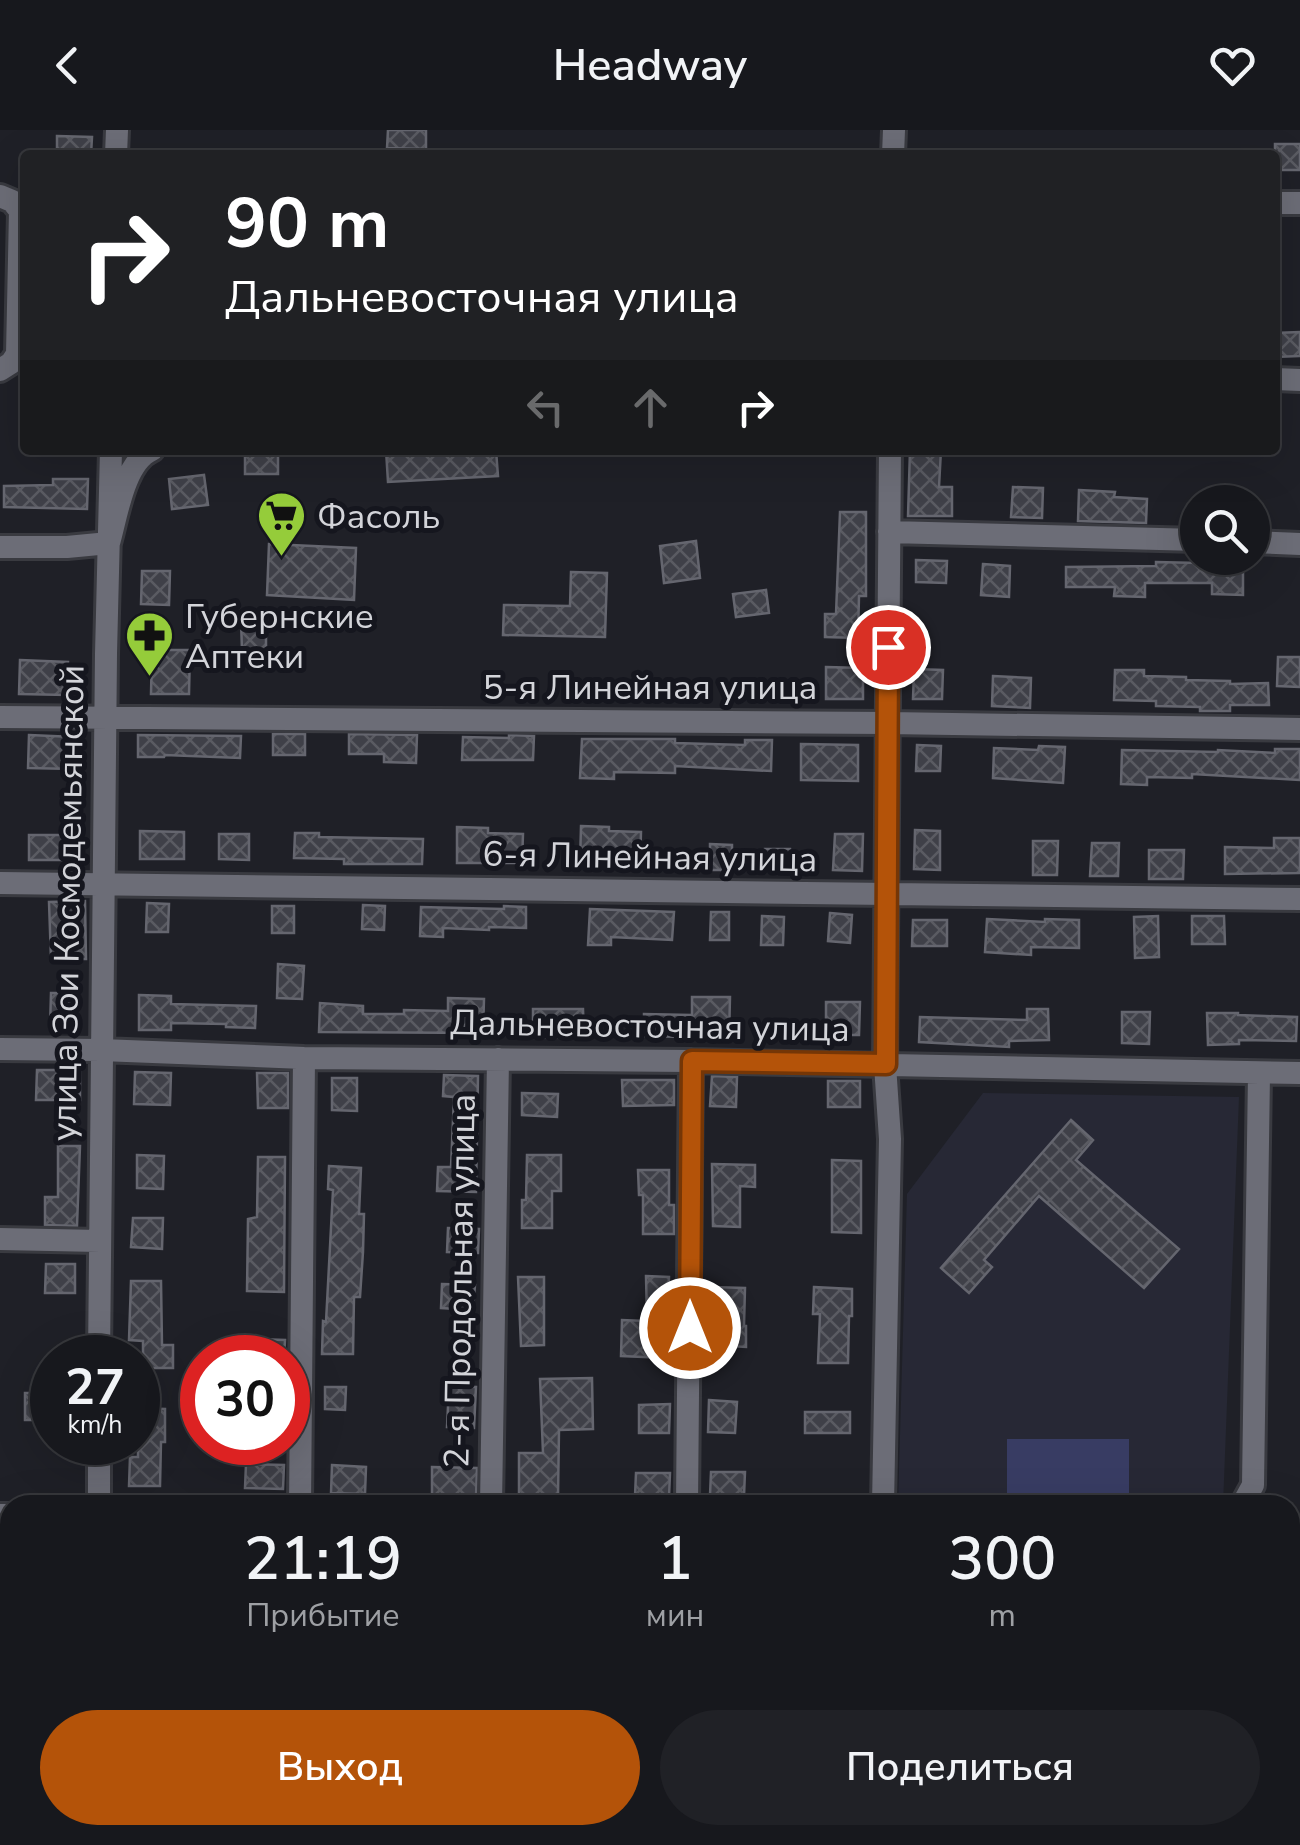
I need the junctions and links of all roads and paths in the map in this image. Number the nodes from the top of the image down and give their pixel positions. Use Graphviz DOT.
graph roads {
  1 [pos="0,196"];
  2 [pos="0,370"];
  3 [pos="110,455"];
  4 [pos="141,455"];
  5 [pos="890,455"];
  6 [pos="888,532"];
  7 [pos="1180,540"];
  8 [pos="109,543"];
  9 [pos="1270,543"];
  10 [pos="1300,544"];
  11 [pos="0,547"];
  12 [pos="0,717"];
  13 [pos="106,718"];
  14 [pos="888,723"];
  15 [pos="1300,730"];
  16 [pos="0,883"];
  17 [pos="106,886"];
  18 [pos="886,895"];
  19 [pos="1300,899"];
  20 [pos="0,1049"];
  21 [pos="101,1050"];
  22 [pos="304,1058"];
  23 [pos="498,1059"];
  24 [pos="692,1061"];
  25 [pos="886,1064"];
  26 [pos="1300,1073"];
  27 [pos="1259,1074"];
  28 [pos="0,1240"];
  29 [pos="100,1241"];
  30 [pos="100,1335"];
  31 [pos="100,1465"];
  32 [pos="99,1495"];
  33 [pos="300,1495"];
  34 [pos="491,1495"];
  35 [pos="687,1495"];
  36 [pos="883,1495"];
  37 [pos="1247,1495"];
  1 -- 2 [label="street"];
  3 -- 8 [label="street, улица Зои Космодемьянской"];
  4 -- 8 [label="street"];
  5 -- 6 [label="street"];
  6 -- 7 [label="street"];
  6 -- 14 [label="street"];
  8 -- 11 [label="street"];
  8 -- 13 [label="street, улица Зои Космодемьянской"];
  9 -- 10 [label="street"];
  12 -- 13 [label="street, 5-я Линейная улица"];
  13 -- 14 [label="street, 5-я Линейная улица"];
  13 -- 17 [label="street, улица Зои Космодемьянской"];
  14 -- 15 [label="street, 5-я Линейная улица"];
  14 -- 18 [label="street"];
  16 -- 17 [label="street, 6-я Линейная улица"];
  17 -- 18 [label="street, 6-я Линейная улица"];
  17 -- 21 [label="street, улица Зои Космодемьянской"];
  18 -- 19 [label="street, 6-я Линейная улица"];
  18 -- 25 [label="street"];
  20 -- 21 [label="street, Дальневосточная улица"];
  21 -- 22 [label="street, Дальневосточная улица"];
  21 -- 29 [label="street, улица Зои Космодемьянской"];
  22 -- 23 [label="street, Дальневосточная улица"];
  22 -- 33 [label="street"];
  23 -- 24 [label="street, Дальневосточная улица"];
  23 -- 34 [label="street, 2-я Продольная улица"];
  24 -- 25 [label="street, Дальневосточная улица"];
  24 -- 35 [label="street"];
  25 -- 27 [label="street, Дальневосточная улица"];
  25 -- 36 [label="street"];
  26 -- 27 [label="street, Дальневосточная улица"];
  27 -- 37 [label="street"];
  28 -- 29 [label="street"];
  29 -- 30 [label="street, улица Зои Космодемьянской"];
  31 -- 32 [label="street"];
}
